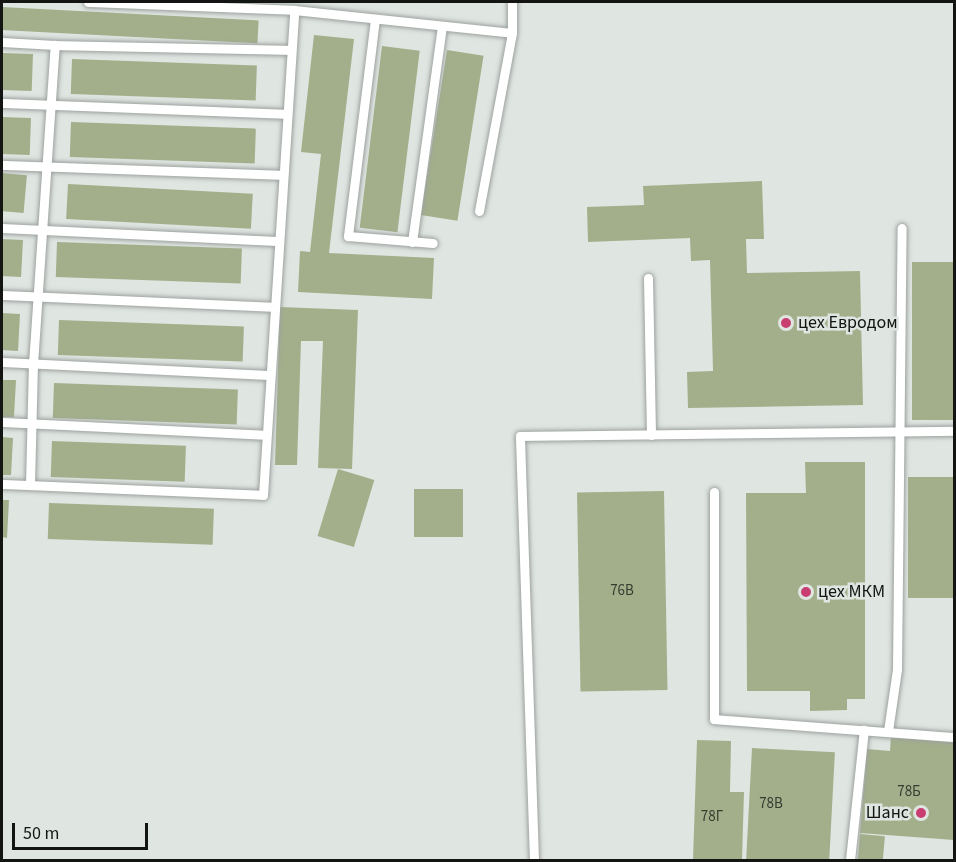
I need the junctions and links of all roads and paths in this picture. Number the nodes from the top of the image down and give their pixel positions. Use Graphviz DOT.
graph roads {
  1 [pos="88,2"];
  2 [pos="512,2"];
  3 [pos="294,10"];
  4 [pos="375,19"];
  5 [pos="442,26"];
  6 [pos="512,33"];
  7 [pos="2,42"];
  8 [pos="55,45"];
  9 [pos="291,50"];
  10 [pos="2,103"];
  11 [pos="51,105"];
  12 [pos="286,114"];
  13 [pos="2,165"];
  14 [pos="47,167"];
  15 [pos="282,175"];
  16 [pos="479,211"];
  17 [pos="2,228"];
  18 [pos="902,228"];
  19 [pos="42,230"];
  20 [pos="277,241"];
  21 [pos="412,242"];
  22 [pos="433,243"];
  23 [pos="648,278"];
  24 [pos="2,295"];
  25 [pos="38,297"];
  26 [pos="273,307"];
  27 [pos="2,362"];
  28 [pos="33,364"];
  29 [pos="269,375"];
  30 [pos="2,422"];
  31 [pos="32,423"];
  32 [pos="954,431"];
  33 [pos="900,432"];
  34 [pos="266,435"];
  35 [pos="651,435"];
  36 [pos="2,484"];
  37 [pos="30,485"];
  38 [pos="714,492"];
  39 [pos="864,730"];
  40 [pos="888,731"];
  41 [pos="954,737"];
  42 [pos="534,861"];
  43 [pos="850,861"];
  1 -- 3 [label="lane"];
  2 -- 6 [label="lane"];
  3 -- 4 [label="lane"];
  3 -- 9 [label="lane"];
  4 -- 5 [label="lane"];
  4 -- 21 [label="lane"];
  5 -- 6 [label="lane"];
  5 -- 21 [label="lane"];
  6 -- 16 [label="lane"];
  7 -- 8 [label="lane"];
  8 -- 9 [label="lane"];
  8 -- 11 [label="lane"];
  9 -- 12 [label="lane"];
  10 -- 11 [label="lane"];
  11 -- 12 [label="lane"];
  11 -- 14 [label="lane"];
  12 -- 15 [label="lane"];
  13 -- 14 [label="lane"];
  14 -- 15 [label="lane"];
  14 -- 19 [label="lane"];
  15 -- 20 [label="lane"];
  17 -- 19 [label="lane"];
  18 -- 33 [label="lane"];
  19 -- 20 [label="lane"];
  19 -- 25 [label="lane"];
  20 -- 26 [label="lane"];
  21 -- 22 [label="lane"];
  23 -- 35 [label="lane"];
  24 -- 25 [label="lane"];
  25 -- 26 [label="lane"];
  25 -- 28 [label="lane"];
  26 -- 29 [label="lane"];
  27 -- 28 [label="lane"];
  28 -- 29 [label="lane"];
  28 -- 31 [label="lane"];
  29 -- 34 [label="lane"];
  30 -- 31 [label="lane"];
  31 -- 34 [label="lane"];
  31 -- 37 [label="lane"];
  32 -- 33 [label="lane"];
  33 -- 35 [label="lane"];
  33 -- 40 [label="lane"];
  34 -- 37 [label="lane"];
  35 -- 42 [label="lane"];
  36 -- 37 [label="lane"];
  38 -- 39 [label="lane"];
  39 -- 40 [label="lane"];
  39 -- 43 [label="lane"];
  40 -- 41 [label="lane"];
}
